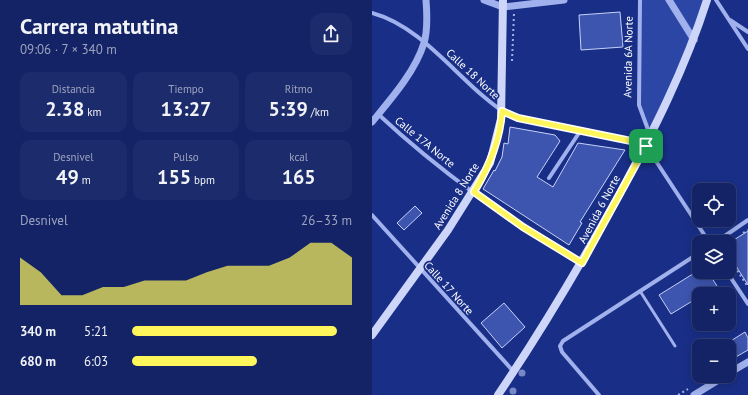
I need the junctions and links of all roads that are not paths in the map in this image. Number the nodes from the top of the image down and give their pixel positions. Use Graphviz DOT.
graph roads {
  1 [pos="426,0"];
  2 [pos="484,0"];
  3 [pos="564,0"];
  4 [pos="640,0"];
  5 [pos="669,0"];
  6 [pos="707,0"];
  7 [pos="716,0"];
  8 [pos="503,3"];
  9 [pos="372,13"];
  10 [pos="729,20"];
  11 [pos="748,32"];
  12 [pos="694,40"];
  13 [pos="424,42"];
  14 [pos="748,49"];
  15 [pos="502,111"];
  16 [pos="378,114"];
  17 [pos="372,122"];
  18 [pos="581,130"];
  19 [pos="650,137"];
  20 [pos="646,146"];
  21 [pos="549,178"];
  22 [pos="474,192"];
  23 [pos="372,215"];
  24 [pos="748,220"];
  25 [pos="703,235"];
  26 [pos="726,235"];
  27 [pos="692,258"];
  28 [pos="582,263"];
  29 [pos="419,269"];
  30 [pos="732,279"];
  31 [pos="640,291"];
  32 [pos="748,304"];
  33 [pos="372,336"];
  34 [pos="675,346"];
  35 [pos="748,362"];
  36 [pos="736,369"];
  37 [pos="514,372"];
  38 [pos="714,383"];
  39 [pos="498,395"];
  40 [pos="599,395"];
  41 [pos="694,395"];
  1 -- 13 [label="street"];
  2 -- 8 [label="street"];
  3 -- 8 [label="street"];
  4 -- 19 [label="street, Avenida 6A Norte"];
  5 -- 12 [label="street"];
  6 -- 12 [label="main road, Avenida 6 Norte"];
  7 -- 10 [label="street"];
  8 -- 15 [label="main road, Avenida 8 Norte"];
  9 -- 13 [label="street, Calle 18 Norte"];
  10 -- 11 [label="street"];
  10 -- 14 [label="street"];
  12 -- 19 [label="main road, Avenida 6 Norte"];
  13 -- 15 [label="street, Calle 18 Norte"];
  13 -- 16 [label="street"];
  15 -- 18 [label="street, Calle 18 Norte"];
  15 -- 22 [label="main road, Avenida 8 Norte"];
  16 -- 17 [label="street"];
  16 -- 22 [label="street, Calle 17A Norte"];
  18 -- 20 [label="street, Calle 18 Norte"];
  18 -- 21 [label="street"];
  19 -- 20 [label="main road, Avenida 6 Norte"];
  20 -- 25 [label="street"];
  20 -- 28 [label="main road, Avenida 6 Norte"];
  22 -- 28 [label="street, Calle 17A Norte"];
  22 -- 29 [label="main road, Avenida 8 Norte"];
  23 -- 29 [label="street, Calle 17 Norte"];
  24 -- 26 [label="street"];
  27 -- 31 [label="street"];
  28 -- 37 [label="main road, Avenida 6 Norte"];
  29 -- 33 [label="main road, Avenida 8 Norte"];
  29 -- 37 [label="street, Calle 17 Norte"];
  30 -- 32 [label="street"];
  31 -- 34 [label="lane"];
  31 -- 40 [label="street"];
  35 -- 36 [label="street"];
  37 -- 39 [label="main road, Avenida 6 Norte"];
  38 -- 41 [label="street"];
}
